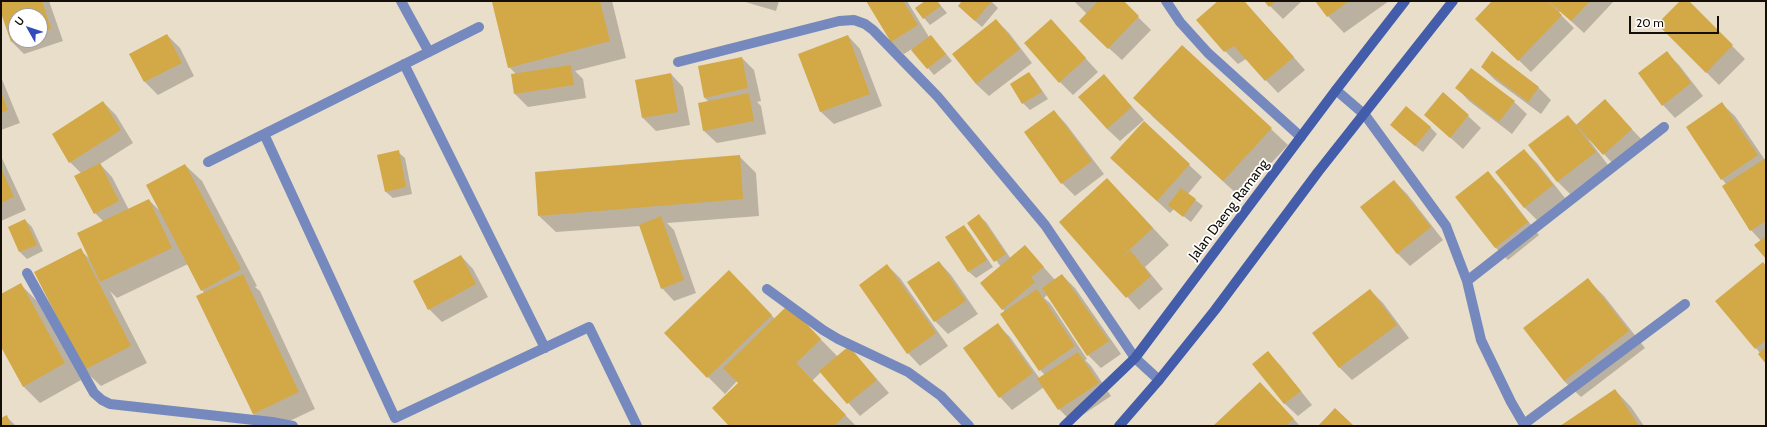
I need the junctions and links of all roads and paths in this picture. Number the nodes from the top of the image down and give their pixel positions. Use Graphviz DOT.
graph roads {
  1 [pos="401,1"];
  2 [pos="1166,1"];
  3 [pos="1405,1"];
  4 [pos="1453,1"];
  5 [pos="479,27"];
  6 [pos="429,52"];
  7 [pos="678,62"];
  8 [pos="404,64"];
  9 [pos="1336,90"];
  10 [pos="1365,115"];
  11 [pos="1664,127"];
  12 [pos="264,134"];
  13 [pos="1301,137"];
  14 [pos="208,162"];
  15 [pos="27,273"];
  16 [pos="1467,281"];
  17 [pos="767,289"];
  18 [pos="1685,304"];
  19 [pos="545,348"];
  20 [pos="1135,358"];
  21 [pos="1159,380"];
  22 [pos="1525,425"];
  23 [pos="293,426"];
  24 [pos="637,426"];
  25 [pos="969,426"];
  26 [pos="1064,426"];
  27 [pos="1119,426"];
  1 -- 6 [label="street"];
  2 -- 13 [label="street"];
  3 -- 9 [label="main road, Jalan Daeng Ramang"];
  4 -- 10 [label="main road"];
  5 -- 6 [label="street"];
  6 -- 8 [label="street"];
  7 -- 20 [label="street"];
  8 -- 12 [label="street"];
  8 -- 19 [label="street"];
  9 -- 10 [label="street"];
  9 -- 13 [label="main road, Jalan Daeng Ramang"];
  10 -- 16 [label="street"];
  10 -- 21 [label="main road"];
  11 -- 16 [label="street"];
  12 -- 14 [label="street"];
  12 -- 19 [label="street"];
  13 -- 20 [label="main road, Jalan Daeng Ramang"];
  15 -- 23 [label="street"];
  16 -- 22 [label="street"];
  17 -- 25 [label="street"];
  18 -- 22 [label="street"];
  19 -- 24 [label="street"];
  20 -- 21 [label="street"];
  20 -- 26 [label="main road, Jalan Daeng Ramang"];
  21 -- 27 [label="main road"];
}
